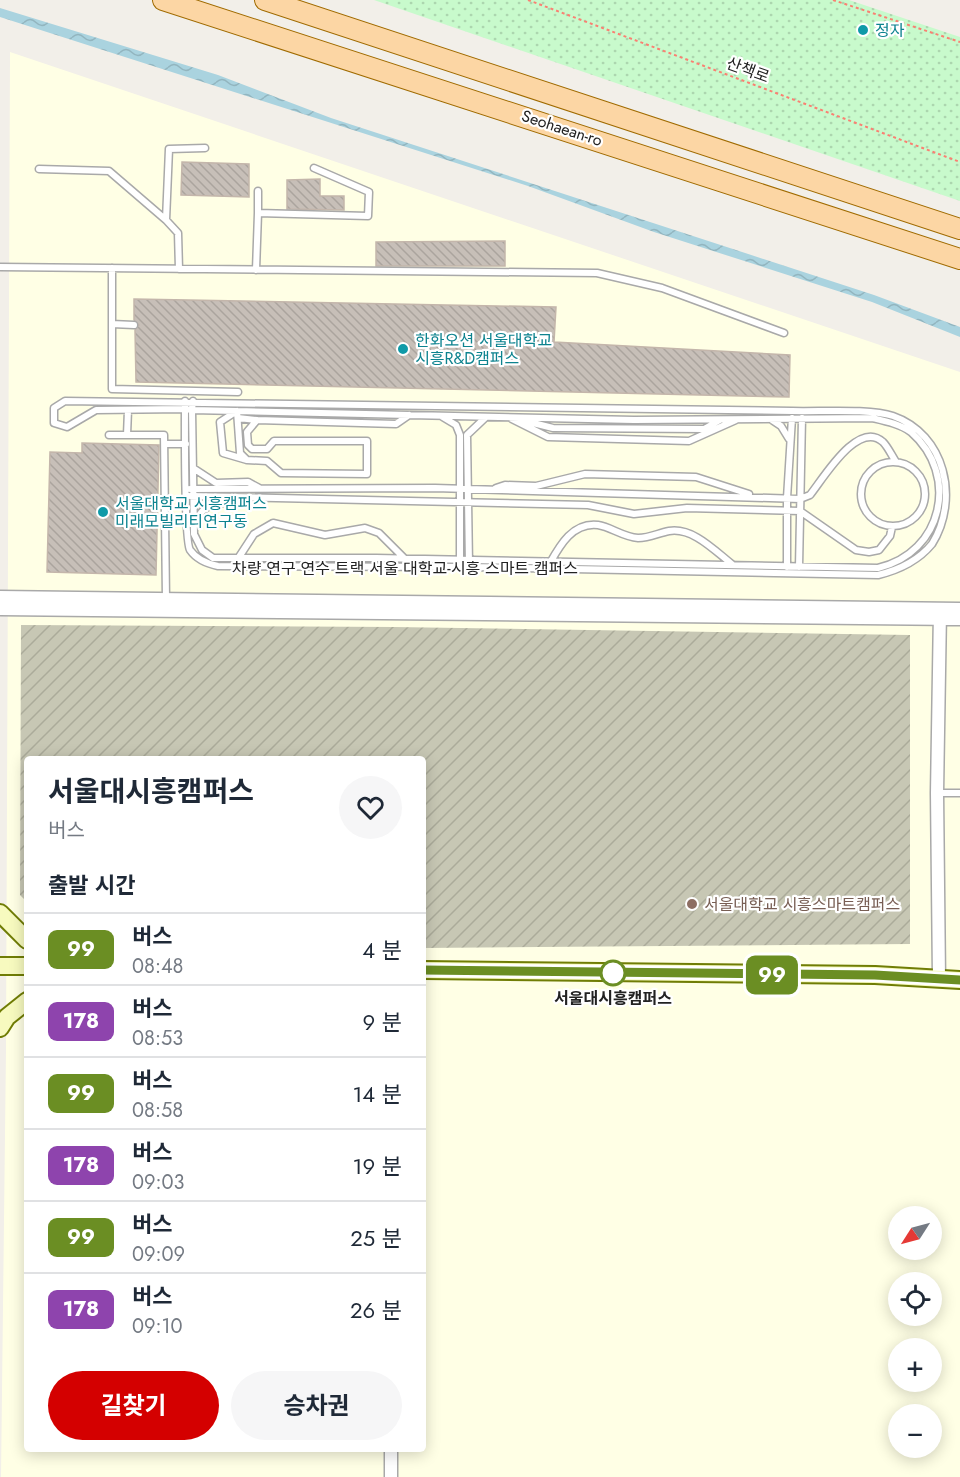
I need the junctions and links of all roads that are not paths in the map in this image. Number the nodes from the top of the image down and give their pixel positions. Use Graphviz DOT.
graph roads {
  1 [pos="164,0"];
  2 [pos="265,0"];
  3 [pos="204,148"];
  4 [pos="314,168"];
  5 [pos="39,169"];
  6 [pos="258,191"];
  7 [pos="258,213"];
  8 [pos="166,220"];
  9 [pos="960,229"];
  10 [pos="960,259"];
  11 [pos="0,267"];
  12 [pos="112,268"];
  13 [pos="179,269"];
  14 [pos="256,270"];
  15 [pos="112,324"];
  16 [pos="135,325"];
  17 [pos="784,333"];
  18 [pos="238,392"];
  19 [pos="185,401"];
  20 [pos="193,401"];
  21 [pos="189,409"];
  22 [pos="128,410"];
  23 [pos="792,411"];
  24 [pos="803,411"];
  25 [pos="237,414"];
  26 [pos="409,415"];
  27 [pos="440,416"];
  28 [pos="486,417"];
  29 [pos="508,417"];
  30 [pos="738,419"];
  31 [pos="257,420"];
  32 [pos="772,420"];
  33 [pos="791,420"];
  34 [pos="802,420"];
  35 [pos="108,435"];
  36 [pos="127,435"];
  37 [pos="790,442"];
  38 [pos="165,444"];
  39 [pos="186,444"];
  40 [pos="246,460"];
  41 [pos="896,462"];
  42 [pos="194,468"];
  43 [pos="259,489"];
  44 [pos="460,489"];
  45 [pos="468,489"];
  46 [pos="492,490"];
  47 [pos="190,492"];
  48 [pos="758,496"];
  49 [pos="247,498"];
  50 [pos="787,498"];
  51 [pos="800,499"];
  52 [pos="460,502"];
  53 [pos="468,502"];
  54 [pos="787,511"];
  55 [pos="800,511"];
  56 [pos="892,527"];
  57 [pos="194,534"];
  58 [pos="239,557"];
  59 [pos="406,561"];
  60 [pos="550,563"];
  61 [pos="460,564"];
  62 [pos="469,564"];
  63 [pos="733,565"];
  64 [pos="787,565"];
  65 [pos="800,565"];
  66 [pos="787,574"];
  67 [pos="799,574"];
  68 [pos="0,597"];
  69 [pos="166,599"];
  70 [pos="0,609"];
  71 [pos="960,609"];
  72 [pos="940,614"];
  73 [pos="960,619"];
  74 [pos="937,793"];
  75 [pos="960,793"];
  76 [pos="0,913"];
  77 [pos="24,937"];
  78 [pos="0,966"];
  79 [pos="24,966"];
  80 [pos="426,970"];
  81 [pos="939,979"];
  82 [pos="960,980"];
  83 [pos="24,1003"];
  84 [pos="0,1028"];
  85 [pos="391,1452"];
  86 [pos="391,1477"];
  1 -- 10 [label="main road, Seohaean-ro"];
  2 -- 9 [label="main road, Seohaean-ro"];
  3 -- 8 [label="lane"];
  4 -- 7 [label="lane"];
  5 -- 8 [label="lane"];
  6 -- 7 [label="lane"];
  7 -- 14 [label="lane"];
  8 -- 13 [label="lane"];
  11 -- 12 [label="lane"];
  12 -- 13 [label="lane"];
  12 -- 15 [label="lane"];
  13 -- 14 [label="lane"];
  14 -- 17 [label="lane"];
  15 -- 16 [label="lane"];
  15 -- 18 [label="lane"];
  19 -- 20 [label="lane, 차량 연구 연수 트랙 서울 대학교-시흥 스마트 캠퍼스"];
  19 -- 21 [label="lane"];
  19 -- 22 [label="lane, 차량 연구 연수 트랙 서울 대학교-시흥 스마트 캠퍼스"];
  20 -- 21 [label="lane"];
  20 -- 23 [label="lane, 차량 연구 연수 트랙 서울 대학교-시흥 스마트 캠퍼스"];
  21 -- 22 [label="lane"];
  21 -- 25 [label="lane"];
  21 -- 39 [label="lane, 차량 연구 연수 트랙 서울 대학교-시흥 스마트 캠퍼스"];
  21 -- 42 [label="lane"];
  22 -- 36 [label="lane"];
  23 -- 24 [label="lane, 차량 연구 연수 트랙 서울 대학교-시흥 스마트 캠퍼스"];
  23 -- 33 [label="lane"];
  24 -- 34 [label="lane"];
  24 -- 67 [label="lane, 차량 연구 연수 트랙 서울 대학교-시흥 스마트 캠퍼스"];
  25 -- 26 [label="lane"];
  25 -- 31 [label="lane"];
  25 -- 40 [label="lane"];
  25 -- 40 [label="lane"];
  26 -- 27 [label="lane"];
  26 -- 31 [label="lane"];
  27 -- 28 [label="lane"];
  27 -- 44 [label="lane"];
  28 -- 29 [label="lane"];
  28 -- 45 [label="lane"];
  29 -- 30 [label="lane"];
  29 -- 30 [label="lane"];
  30 -- 32 [label="lane"];
  31 -- 40 [label="lane"];
  32 -- 33 [label="lane"];
  32 -- 37 [label="lane"];
  33 -- 34 [label="lane"];
  33 -- 37 [label="lane"];
  34 -- 51 [label="lane"];
  34 -- 65 [label="lane"];
  35 -- 36 [label="lane"];
  36 -- 38 [label="lane"];
  37 -- 50 [label="lane"];
  38 -- 39 [label="lane"];
  38 -- 69 [label="lane"];
  39 -- 47 [label="lane, 차량 연구 연수 트랙 서울 대학교-시흥 스마트 캠퍼스"];
  41 -- 51 [label="lane"];
  41 -- 56 [label="lane"];
  41 -- 56 [label="lane"];
  42 -- 43 [label="lane"];
  42 -- 47 [label="lane"];
  43 -- 44 [label="lane"];
  43 -- 47 [label="lane"];
  44 -- 45 [label="lane"];
  44 -- 52 [label="lane"];
  45 -- 46 [label="lane"];
  45 -- 53 [label="lane"];
  46 -- 48 [label="lane"];
  46 -- 48 [label="lane"];
  47 -- 49 [label="lane"];
  47 -- 57 [label="lane"];
  47 -- 61 [label="lane, 차량 연구 연수 트랙 서울 대학교-시흥 스마트 캠퍼스"];
  48 -- 50 [label="lane"];
  49 -- 52 [label="lane"];
  49 -- 57 [label="lane"];
  50 -- 51 [label="lane"];
  50 -- 54 [label="lane"];
  51 -- 55 [label="lane"];
  52 -- 53 [label="lane"];
  52 -- 61 [label="lane"];
  53 -- 54 [label="lane"];
  53 -- 62 [label="lane"];
  54 -- 55 [label="lane"];
  54 -- 64 [label="lane"];
  55 -- 56 [label="lane"];
  55 -- 65 [label="lane"];
  57 -- 58 [label="lane"];
  58 -- 59 [label="lane"];
  58 -- 59 [label="lane"];
  59 -- 61 [label="lane"];
  60 -- 62 [label="lane"];
  60 -- 63 [label="lane"];
  60 -- 63 [label="lane"];
  61 -- 62 [label="lane, 차량 연구 연수 트랙 서울 대학교-시흥 스마트 캠퍼스"];
  62 -- 66 [label="lane, 차량 연구 연수 트랙 서울 대학교-시흥 스마트 캠퍼스"];
  63 -- 64 [label="lane"];
  64 -- 65 [label="lane"];
  64 -- 66 [label="lane"];
  65 -- 67 [label="lane"];
  66 -- 67 [label="lane, 차량 연구 연수 트랙 서울 대학교-시흥 스마트 캠퍼스"];
  68 -- 69 [label="street"];
  69 -- 72 [label="street"];
  70 -- 72 [label="street"];
  71 -- 72 [label="street"];
  72 -- 73 [label="street"];
  72 -- 74 [label="street"];
  74 -- 75 [label="lane"];
  74 -- 81 [label="street"];
  76 -- 77 [label="street"];
  78 -- 79 [label="street"];
  80 -- 81 [label="street"];
  81 -- 82 [label="street"];
  83 -- 84 [label="street"];
  85 -- 86 [label="street"];
}
